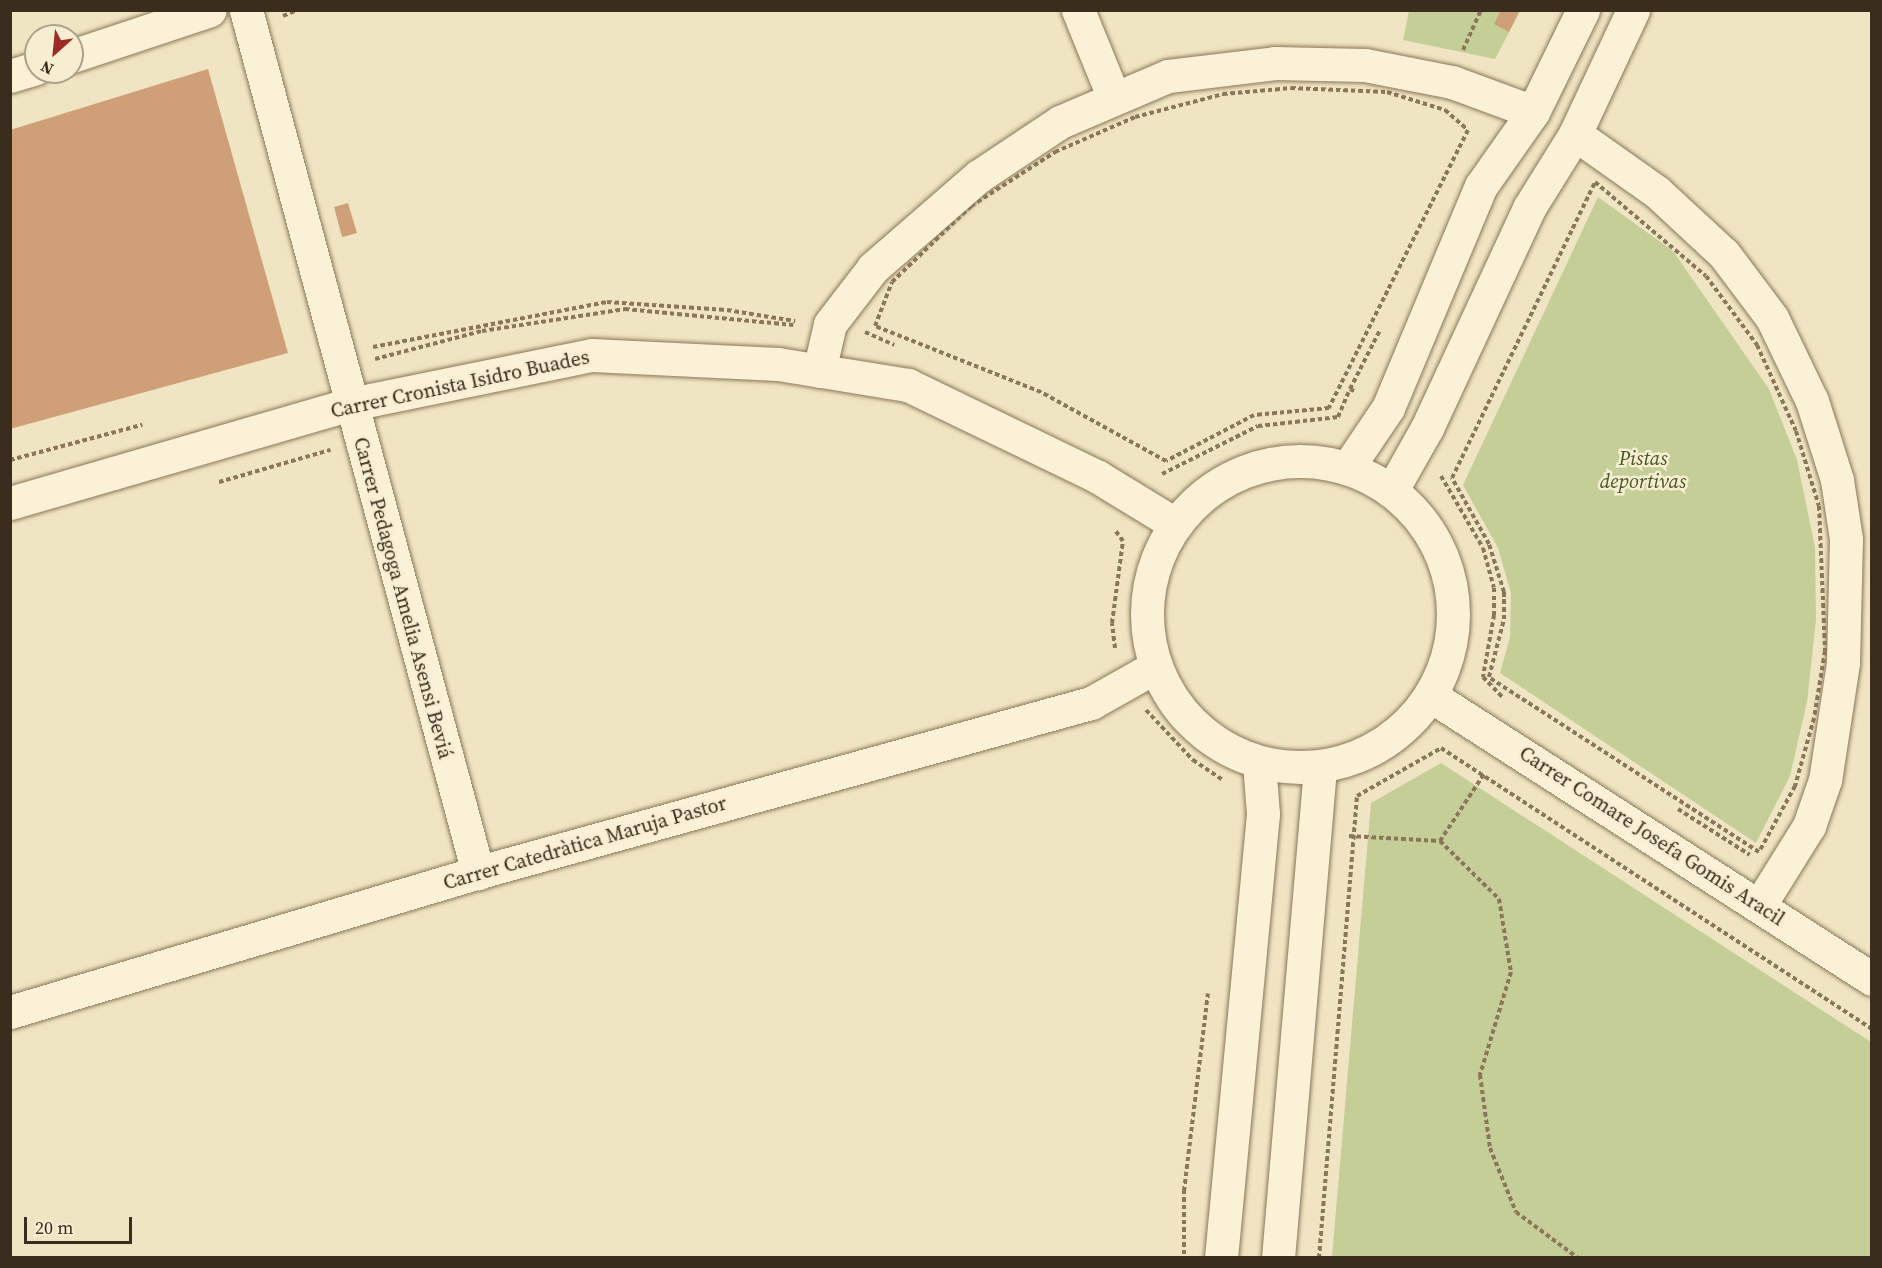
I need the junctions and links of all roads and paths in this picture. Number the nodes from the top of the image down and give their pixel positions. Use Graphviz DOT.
graph roads {
  1 [pos="210,10"];
  2 [pos="246,10"];
  3 [pos="1078,10"];
  4 [pos="1481,10"];
  5 [pos="1583,10"];
  6 [pos="1633,10"];
  7 [pos="84,52"];
  8 [pos="1461,53"];
  9 [pos="1114,98"];
  10 [pos="1533,112"];
  11 [pos="1575,134"];
  12 [pos="861,329"];
  13 [pos="331,336"];
  14 [pos="901,348"];
  15 [pos="363,349"];
  16 [pos="819,371"];
  17 [pos="351,404"];
  18 [pos="1329,408"];
  19 [pos="1388,408"];
  20 [pos="148,423"];
  21 [pos="342,447"];
  22 [pos="10,460"];
  23 [pos="1348,467"];
  24 [pos="1154,470"];
  25 [pos="1444,470"];
  26 [pos="1452,478"];
  27 [pos="214,483"];
  28 [pos="1392,490"];
  29 [pos="10,503"];
  30 [pos="1175,524"];
  31 [pos="1859,537"];
  32 [pos="1155,667"];
  33 [pos="1431,696"];
  34 [pos="1505,740"];
  35 [pos="1258,762"];
  36 [pos="1320,767"];
  37 [pos="1623,774"];
  38 [pos="1483,776"];
  39 [pos="1317,834"];
  40 [pos="1354,836"];
  41 [pos="1440,842"];
  42 [pos="1799,843"];
  43 [pos="478,873"];
  44 [pos="1759,906"];
  45 [pos="1872,979"];
  46 [pos="1209,982"];
  47 [pos="10,1012"];
  48 [pos="1872,1029"];
  49 [pos="1184,1257"];
  50 [pos="1221,1257"];
  51 [pos="1278,1257"];
  52 [pos="1319,1257"];
  53 [pos="1578,1257"];
  1 -- 7 [label="street"];
  2 -- 13 [label="street, Carrer Pedagoga Amelia Asensi Beviá"];
  3 -- 9 [label="street"];
  4 -- 8 [label="path"];
  5 -- 10 [label="street"];
  6 -- 11 [label="street"];
  9 -- 10 [label="street"];
  9 -- 16 [label="street"];
  10 -- 19 [label="street"];
  11 -- 28 [label="street"];
  11 -- 31 [label="street"];
  12 -- 14 [label="path"];
  13 -- 15 [label="path"];
  13 -- 17 [label="street, Carrer Pedagoga Amelia Asensi Beviá"];
  16 -- 17 [label="street, Carrer Cronista Isidro Buades"];
  16 -- 30 [label="street, Carrer Cronista Isidro Buades"];
  17 -- 29 [label="street, Carrer Cronista Isidro Buades"];
  17 -- 43 [label="street, Carrer Pedagoga Amelia Asensi Beviá"];
  18 -- 18 [label="path"];
  19 -- 23 [label="street"];
  19 -- 24 [label="path"];
  20 -- 22 [label="path"];
  21 -- 27 [label="path"];
  23 -- 28 [label="street"];
  23 -- 30 [label="street"];
  25 -- 34 [label="path"];
  26 -- 26 [label="path"];
  28 -- 33 [label="street"];
  30 -- 32 [label="street"];
  31 -- 42 [label="street"];
  32 -- 35 [label="street"];
  32 -- 43 [label="street, Carrer Catedràtica Maruja Pastor"];
  33 -- 34 [label="street, Carrer Comare Josefa Gomis Aracil"];
  33 -- 36 [label="street"];
  34 -- 38 [label="path"];
  34 -- 44 [label="street, Carrer Comare Josefa Gomis Aracil"];
  35 -- 36 [label="street"];
  35 -- 50 [label="street"];
  36 -- 39 [label="street"];
  37 -- 42 [label="path"];
  38 -- 40 [label="path"];
  38 -- 41 [label="path"];
  38 -- 48 [label="path"];
  39 -- 40 [label="path"];
  39 -- 51 [label="street"];
  40 -- 41 [label="path"];
  40 -- 52 [label="path"];
  41 -- 53 [label="path"];
  42 -- 44 [label="street"];
  43 -- 47 [label="street, Carrer Catedràtica Maruja Pastor"];
  44 -- 45 [label="street, Carrer Comare Josefa Gomis Aracil"];
  46 -- 49 [label="path"];
}
